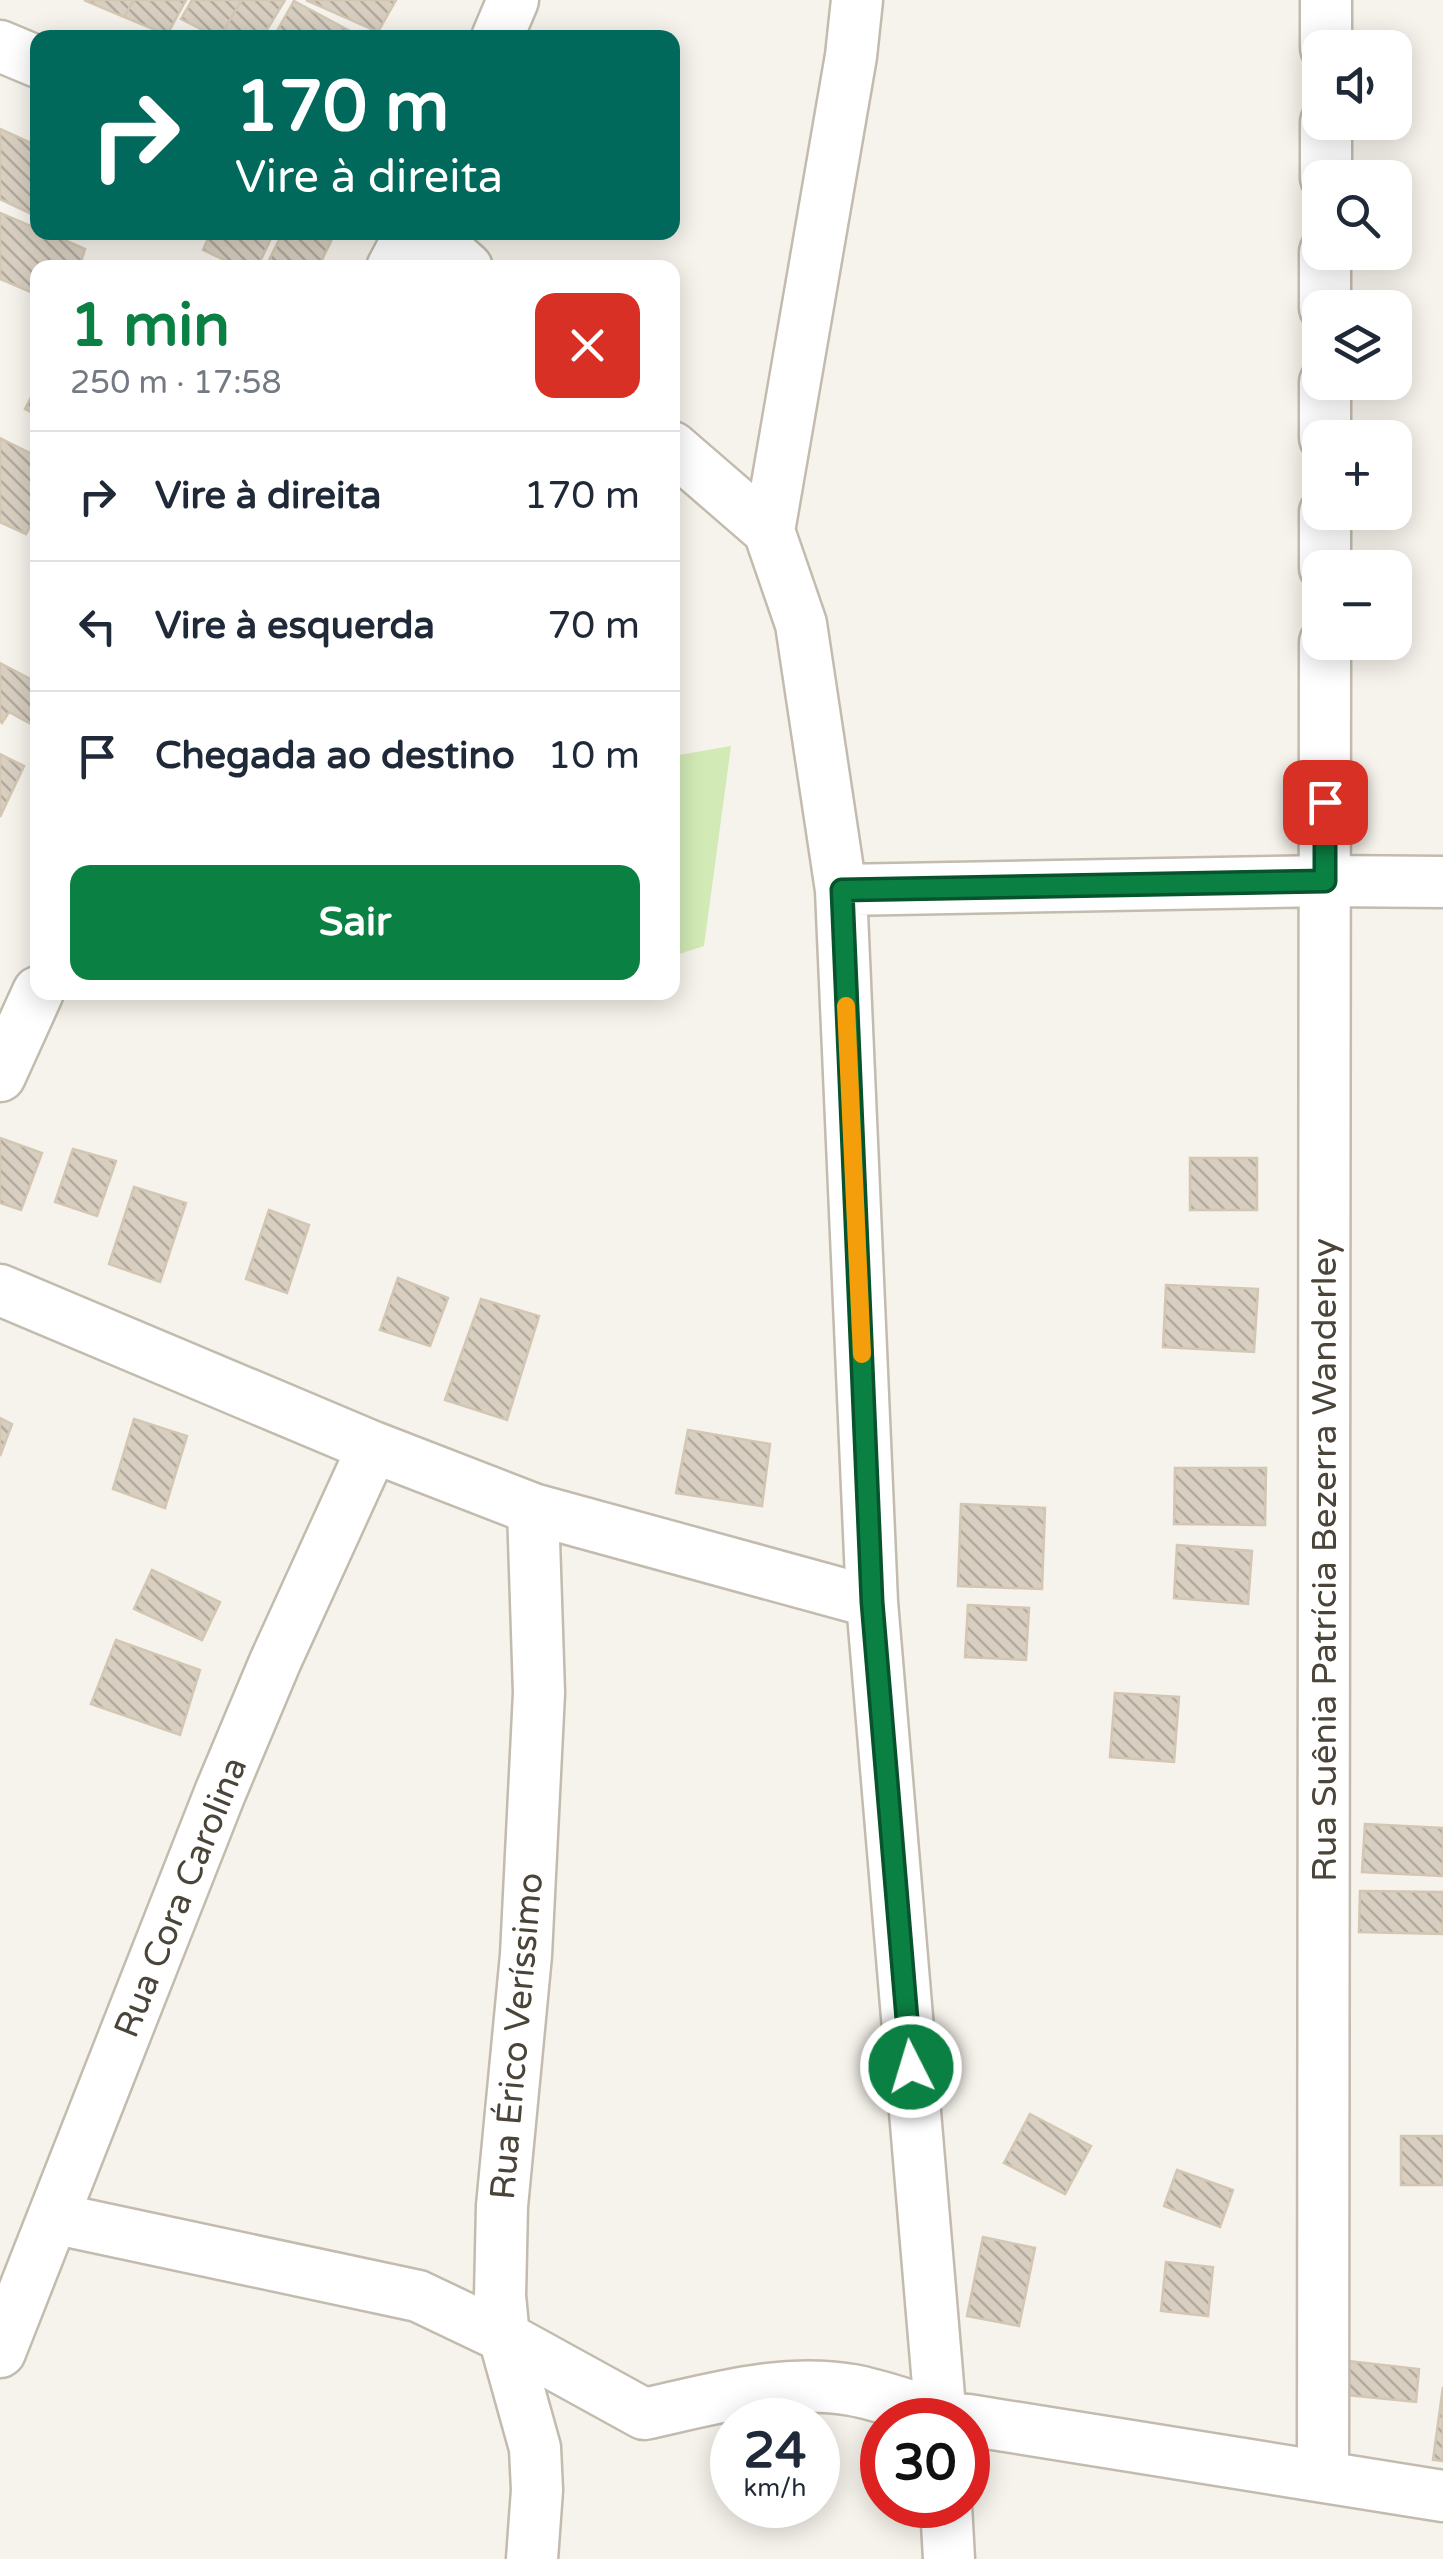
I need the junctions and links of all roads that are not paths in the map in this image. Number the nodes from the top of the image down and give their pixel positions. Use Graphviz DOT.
graph roads {
  1 [pos="513,0"];
  2 [pos="857,0"];
  3 [pos="1326,0"];
  4 [pos="500,30"];
  5 [pos="1326,30"];
  6 [pos="0,46"];
  7 [pos="30,59"];
  8 [pos="436,240"];
  9 [pos="458,260"];
  10 [pos="680,454"];
  11 [pos="769,532"];
  12 [pos="1325,660"];
  13 [pos="1325,881"];
  14 [pos="1443,882"];
  15 [pos="842,890"];
  16 [pos="34,1000"];
  17 [pos="0,1076"];
  18 [pos="0,1290"];
  19 [pos="373,1447"];
  20 [pos="533,1509"];
  21 [pos="872,1602"];
  22 [pos="53,2218"];
  23 [pos="504,2337"];
  24 [pos="0,2352"];
  25 [pos="889,2398"];
  26 [pos="951,2398"];
  27 [pos="990,2425"];
  28 [pos="1323,2477"];
  29 [pos="1443,2496"];
  30 [pos="947,2528"];
  31 [pos="532,2559"];
  32 [pos="949,2559"];
  1 -- 4 [label="street"];
  2 -- 11 [label="street"];
  3 -- 5 [label="street"];
  6 -- 7 [label="street"];
  8 -- 9 [label="street"];
  10 -- 11 [label="street"];
  11 -- 15 [label="street"];
  12 -- 13 [label="street, Rua Suênia Patrícia Bezerra Wanderley"];
  13 -- 14 [label="street"];
  13 -- 15 [label="street"];
  13 -- 28 [label="street, Rua Suênia Patrícia Bezerra Wanderley"];
  15 -- 21 [label="street"];
  16 -- 17 [label="street"];
  18 -- 19 [label="street"];
  19 -- 20 [label="street"];
  19 -- 22 [label="street, Rua Cora Carolina"];
  20 -- 21 [label="street"];
  20 -- 23 [label="street, Rua Érico Veríssimo"];
  21 -- 26 [label="street"];
  22 -- 23 [label="street"];
  22 -- 24 [label="street, Rua Cora Carolina"];
  23 -- 25 [label="street"];
  23 -- 31 [label="street, Rua Érico Veríssimo"];
  27 -- 28 [label="street"];
  28 -- 29 [label="street"];
  30 -- 32 [label="street"];
}
